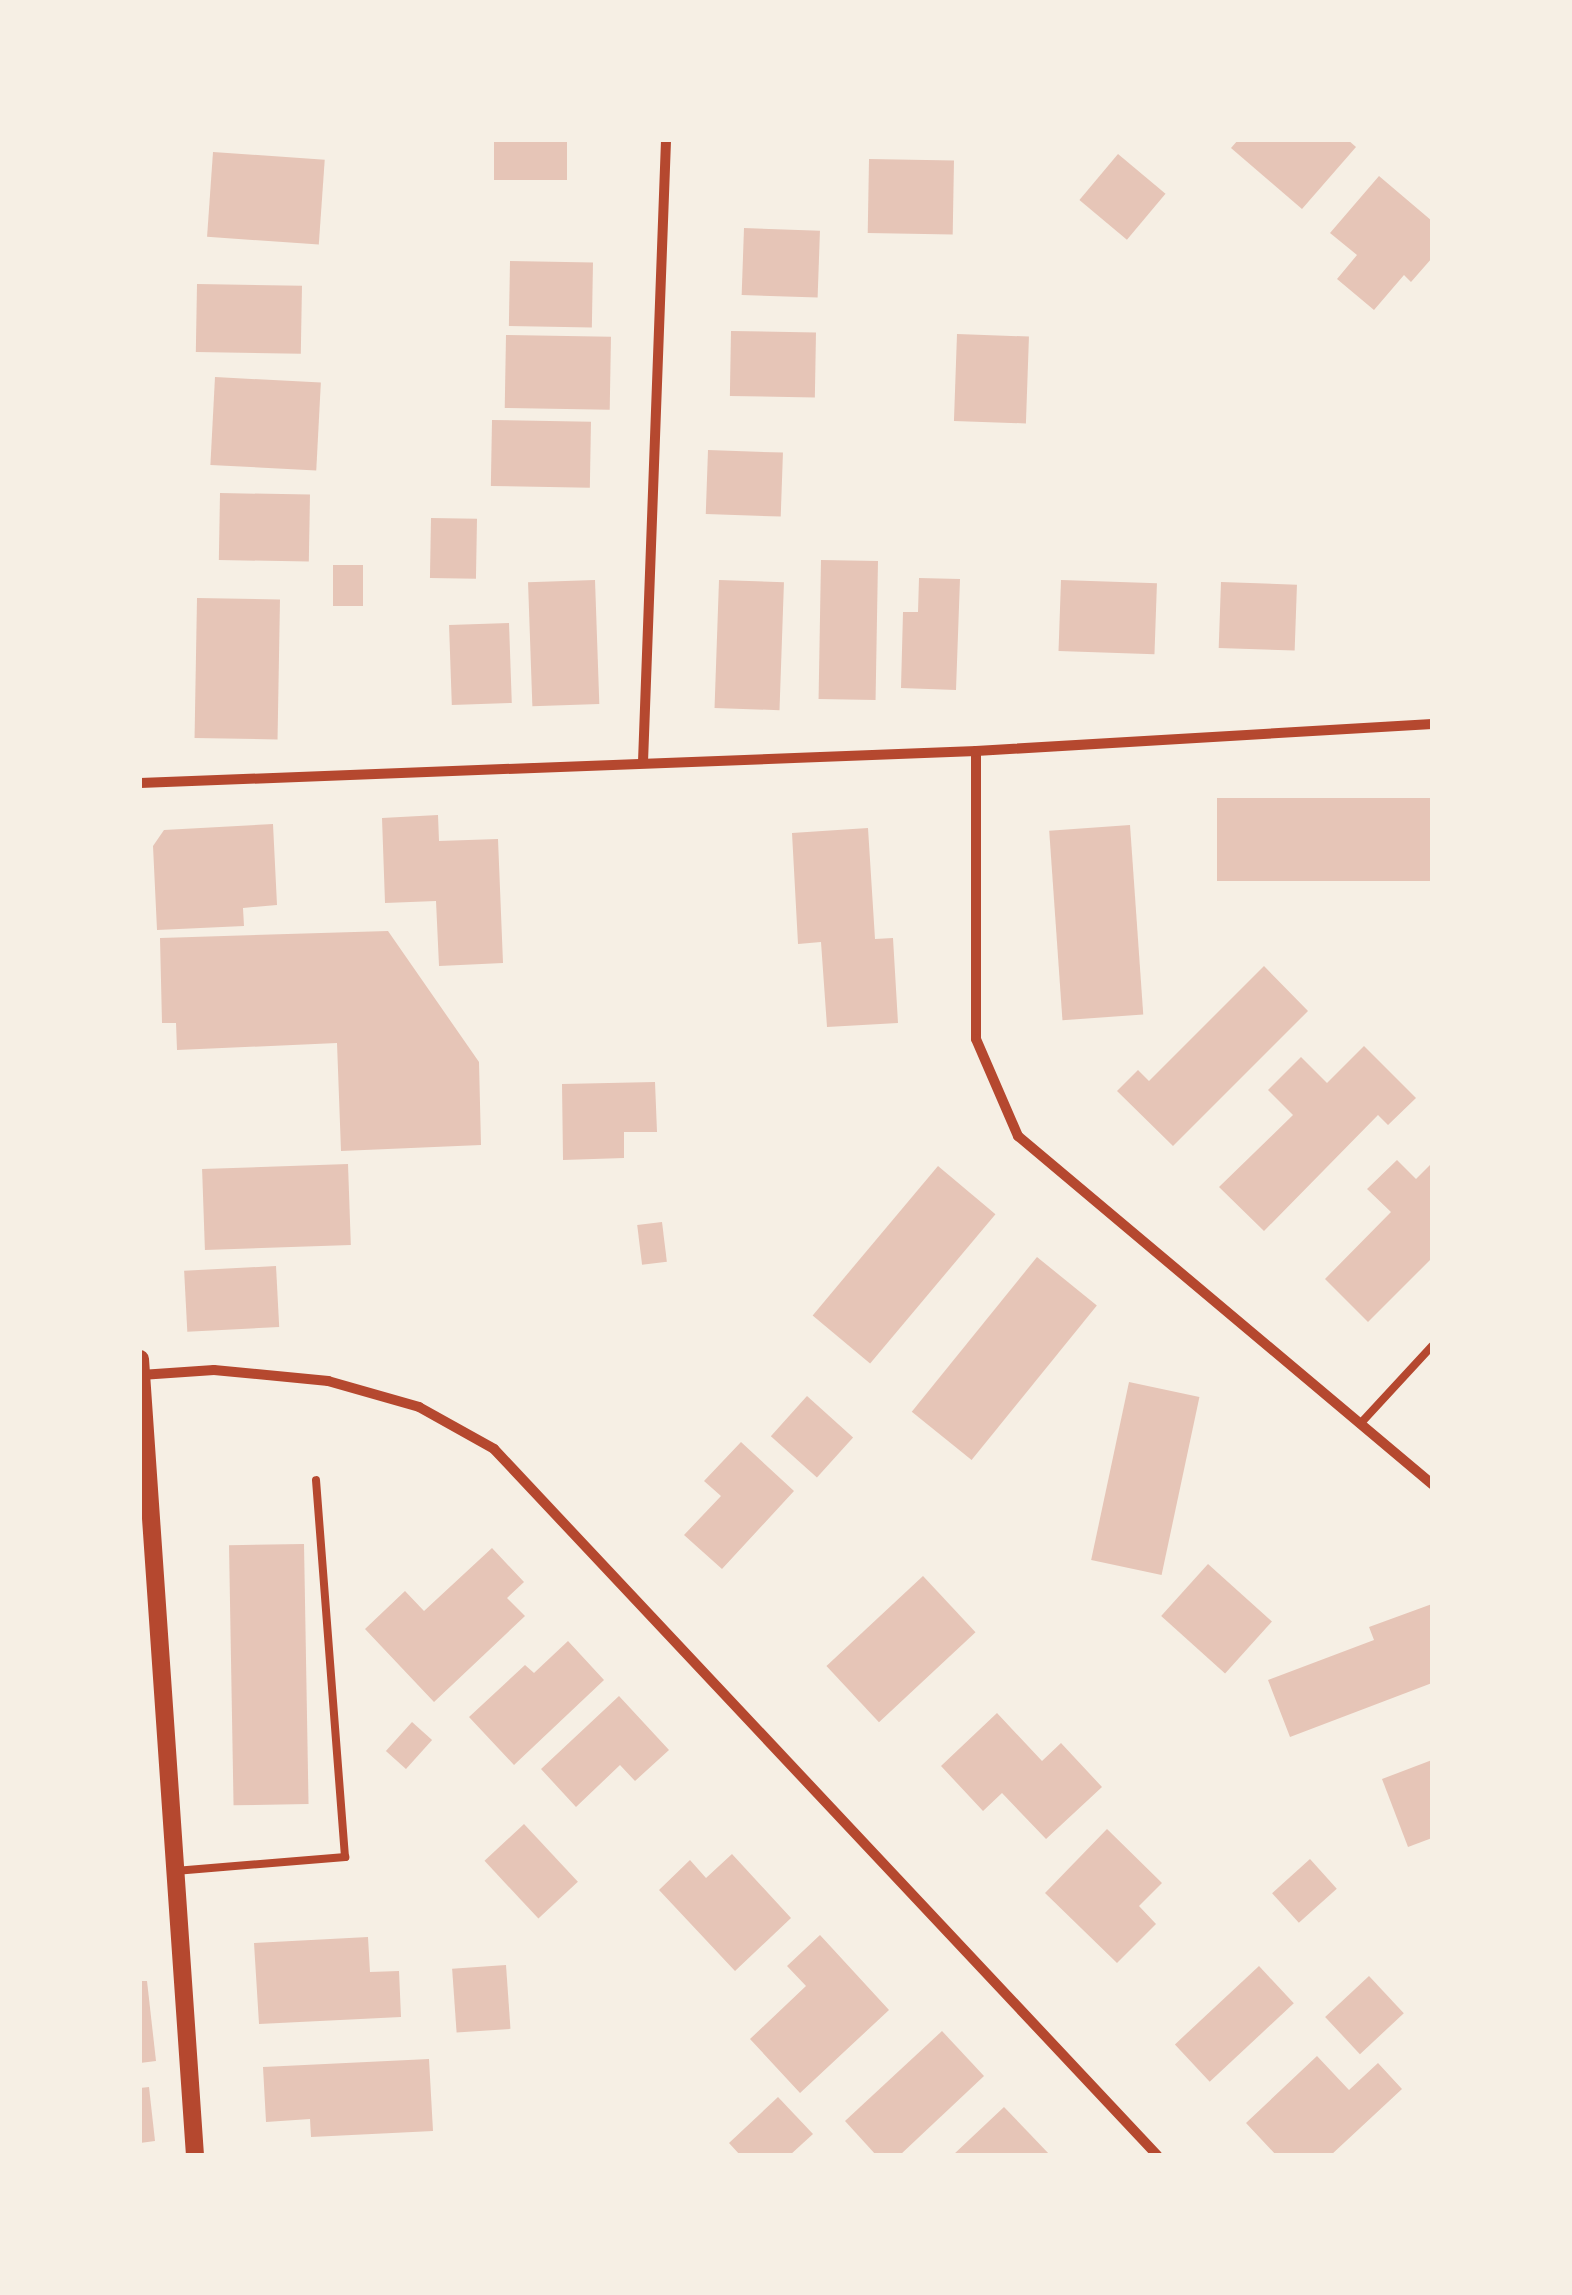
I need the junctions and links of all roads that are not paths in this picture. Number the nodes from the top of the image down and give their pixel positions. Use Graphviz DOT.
graph roads {
  1 [pos="666,140"];
  2 [pos="1432,724"];
  3 [pos="976,752"];
  4 [pos="643,762"];
  5 [pos="140,783"];
  6 [pos="1432,1346"];
  7 [pos="140,1359"];
  8 [pos="141,1375"];
  9 [pos="141,1403"];
  10 [pos="1360,1424"];
  11 [pos="316,1480"];
  12 [pos="1432,1484"];
  13 [pos="175,1871"];
  14 [pos="195,2155"];
  15 [pos="1157,2155"];
  1 -- 4 [label="street"];
  2 -- 3 [label="street"];
  3 -- 4 [label="street"];
  3 -- 10 [label="street"];
  4 -- 5 [label="street"];
  6 -- 10 [label="lane"];
  7 -- 8 [label="street"];
  8 -- 9 [label="street"];
  8 -- 15 [label="street"];
  9 -- 13 [label="street"];
  10 -- 12 [label="street"];
  11 -- 13 [label="lane"];
  13 -- 14 [label="street"];
}
